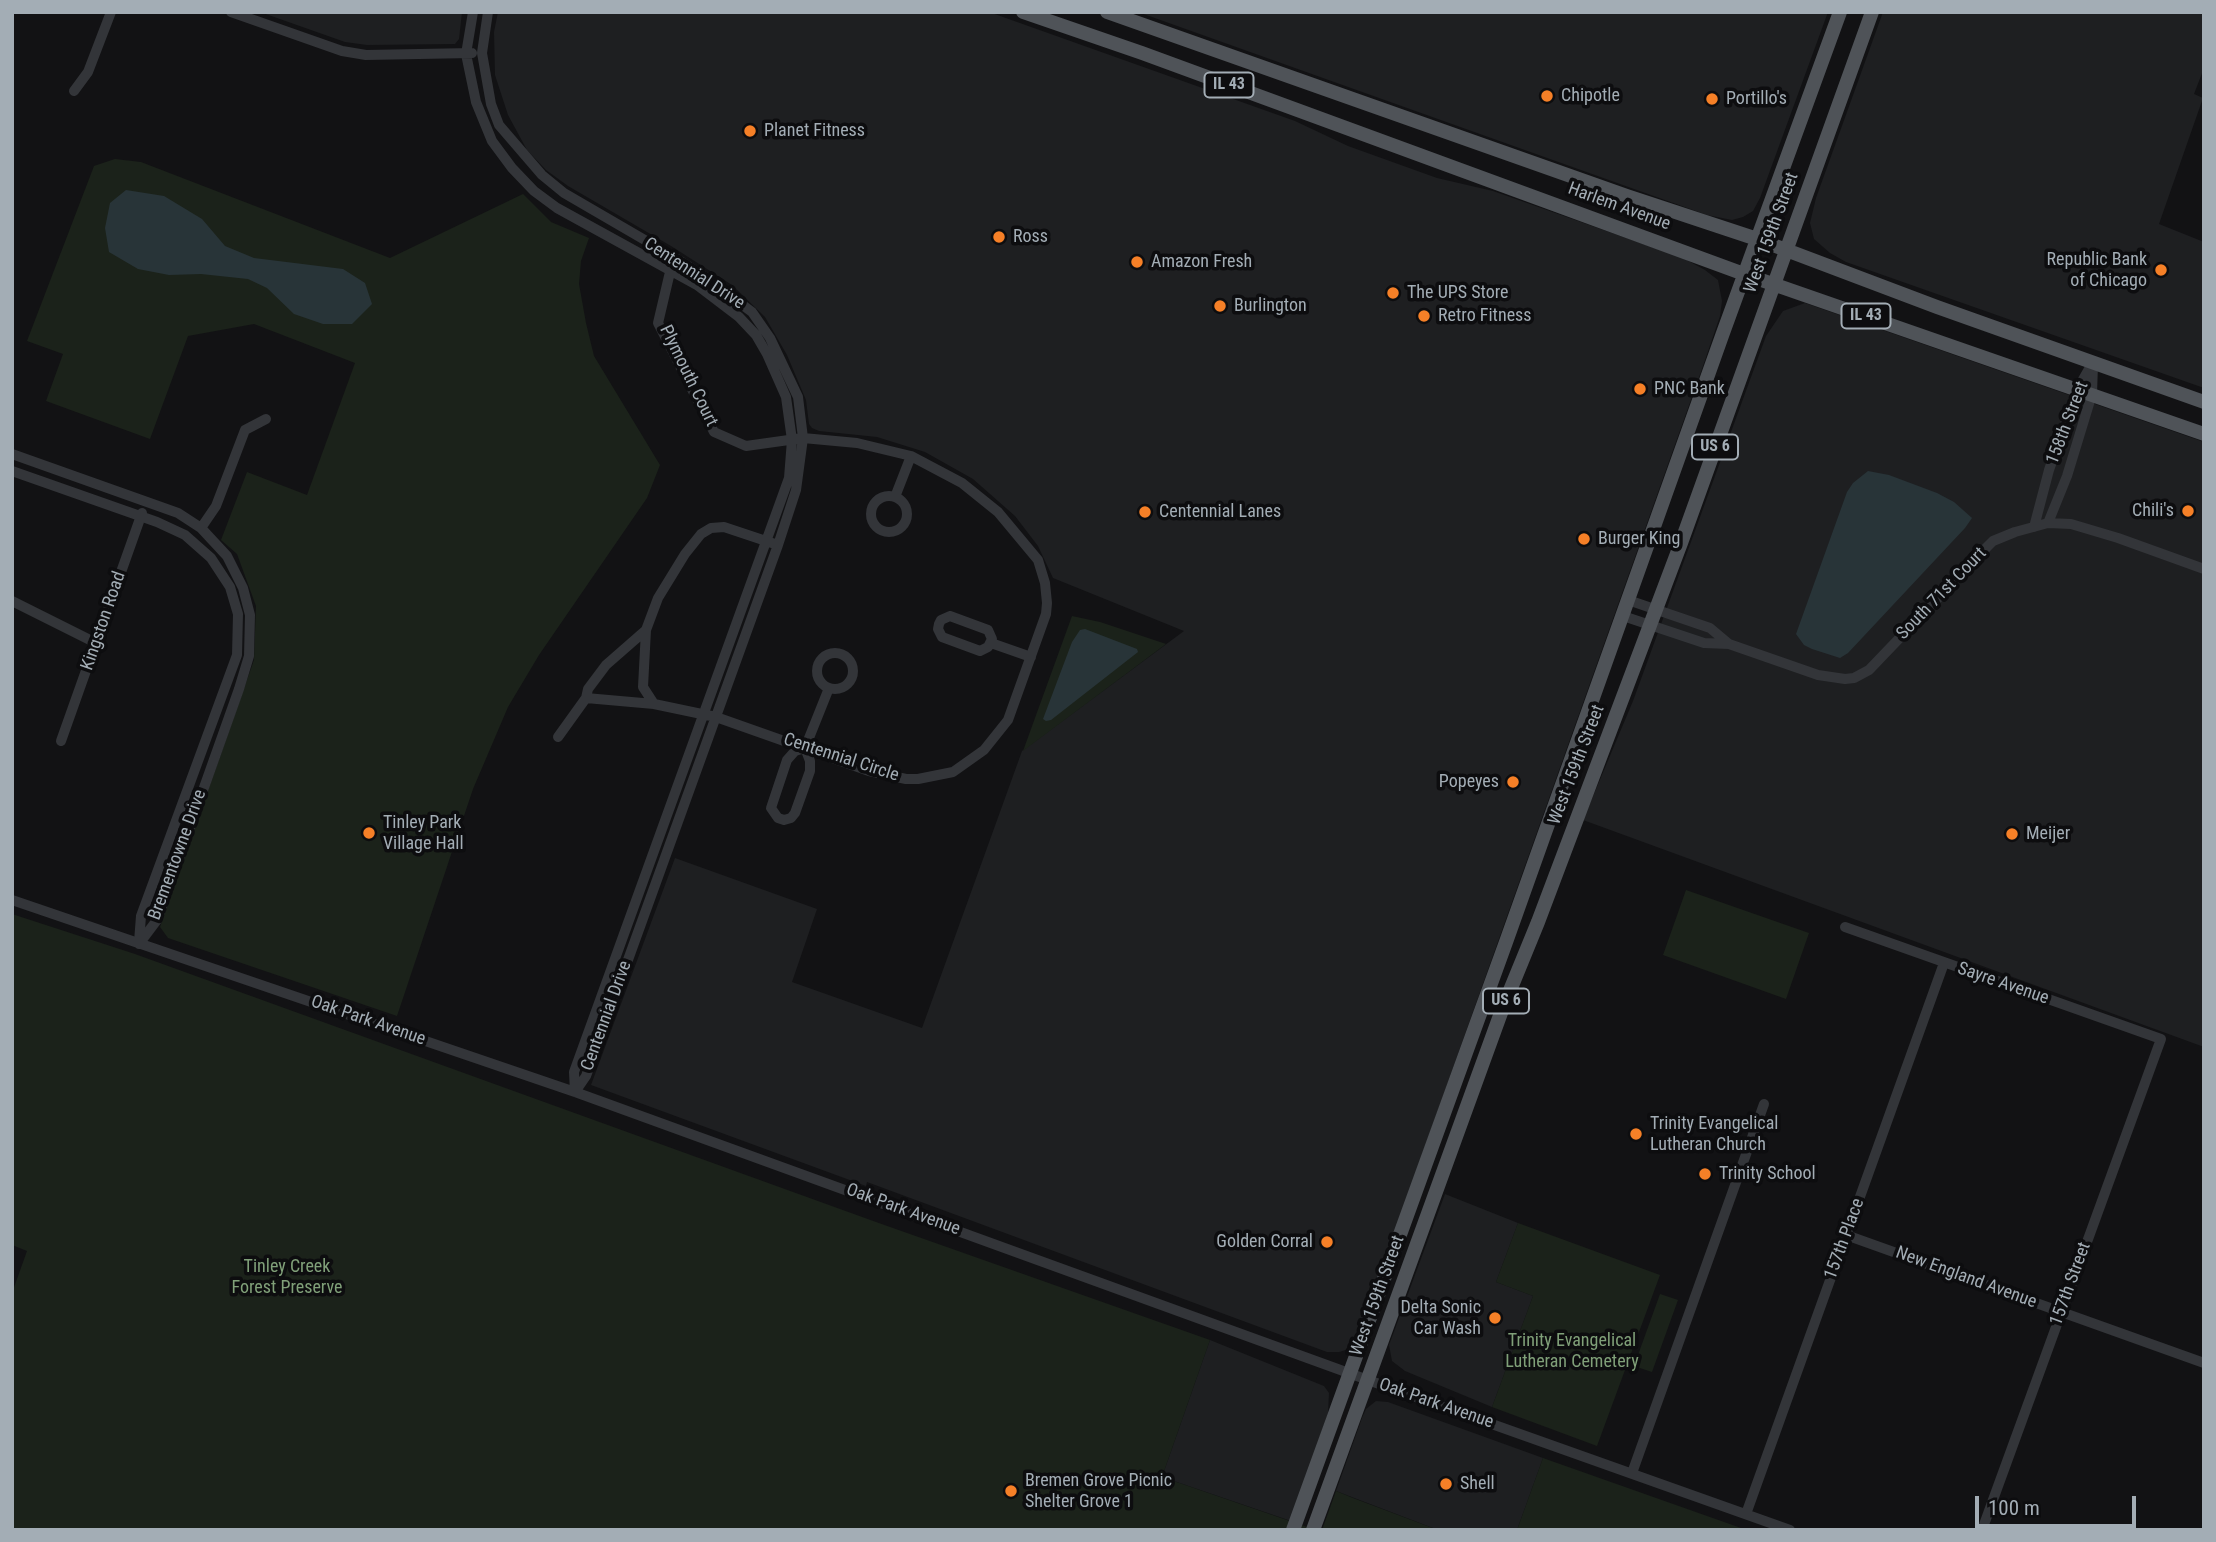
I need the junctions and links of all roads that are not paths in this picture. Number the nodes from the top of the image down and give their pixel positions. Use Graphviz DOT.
graph roads {
  1 [pos="111,12"];
  2 [pos="232,12"];
  3 [pos="473,12"];
  4 [pos="488,12"];
  5 [pos="1023,12"];
  6 [pos="1107,12"];
  7 [pos="1840,12"];
  8 [pos="1872,12"];
  9 [pos="482,53"];
  10 [pos="466,54"];
  11 [pos="74,91"];
  12 [pos="1757,239"];
  13 [pos="1786,250"];
  14 [pos="670,272"];
  15 [pos="1744,274"];
  16 [pos="1773,284"];
  17 [pos="2093,362"];
  18 [pos="2077,390"];
  19 [pos="2092,394"];
  20 [pos="2204,402"];
  21 [pos="266,419"];
  22 [pos="2204,433"];
  23 [pos="798,439"];
  24 [pos="12,454"];
  25 [pos="911,456"];
  26 [pos="12,471"];
  27 [pos="895,497"];
  28 [pos="146,501"];
  29 [pos="141,516"];
  30 [pos="2048,523"];
  31 [pos="2034,527"];
  32 [pos="201,528"];
  33 [pos="767,540"];
  34 [pos="778,545"];
  35 [pos="2204,569"];
  36 [pos="1628,600"];
  37 [pos="12,601"];
  38 [pos="1656,610"];
  39 [pos="1622,615"];
  40 [pos="1650,626"];
  41 [pos="646,630"];
  42 [pos="96,643"];
  43 [pos="991,643"];
  44 [pos="1729,643"];
  45 [pos="1031,657"];
  46 [pos="226,685"];
  47 [pos="828,688"];
  48 [pos="239,689"];
  49 [pos="586,698"];
  50 [pos="654,704"];
  51 [pos="703,714"];
  52 [pos="716,717"];
  53 [pos="558,737"];
  54 [pos="61,741"];
  55 [pos="805,748"];
  56 [pos="12,900"];
  57 [pos="1845,927"];
  58 [pos="139,944"];
  59 [pos="1944,963"];
  60 [pos="2161,1039"];
  61 [pos="575,1092"];
  62 [pos="1764,1104"];
  63 [pos="1846,1235"];
  64 [pos="2062,1312"];
  65 [pos="2204,1363"];
  66 [pos="1351,1373"];
  67 [pos="1368,1380"];
  68 [pos="1632,1473"];
  69 [pos="1746,1514"];
  70 [pos="1293,1530"];
  71 [pos="1313,1530"];
  72 [pos="1790,1530"];
  73 [pos="1982,1530"];
  1 -- 11 [label="street"];
  2 -- 10 [label="street"];
  3 -- 10 [label="street"];
  4 -- 9 [label="street, Centennial Drive"];
  5 -- 15 [label="main road, Harlem Avenue / IL 43"];
  6 -- 12 [label="main road, Harlem Avenue / IL 43"];
  7 -- 12 [label="main road, West 159th Street / US 6"];
  8 -- 13 [label="main road, West 159th Street / US 6"];
  9 -- 10 [label="street"];
  9 -- 23 [label="street, Centennial Drive"];
  10 -- 14 [label="street, Centennial Drive"];
  12 -- 13 [label="main road, Harlem Avenue / IL 43"];
  12 -- 15 [label="main road, West 159th Street / US 6"];
  13 -- 16 [label="main road, West 159th Street / US 6"];
  13 -- 17 [label="main road, Harlem Avenue / IL 43"];
  14 -- 23 [label="street, Centennial Drive"];
  14 -- 23 [label="street, Plymouth Court"];
  15 -- 16 [label="main road, Harlem Avenue / IL 43"];
  15 -- 36 [label="main road, West 159th Street / US 6"];
  16 -- 18 [label="main road, Harlem Avenue / IL 43"];
  16 -- 38 [label="main road, West 159th Street / US 6"];
  17 -- 18 [label="street, 158th Street"];
  17 -- 19 [label="street, 158th Street"];
  17 -- 20 [label="main road, Harlem Avenue / IL 43"];
  18 -- 19 [label="main road, Harlem Avenue / IL 43"];
  18 -- 31 [label="street, 158th Street"];
  19 -- 22 [label="main road, Harlem Avenue / IL 43"];
  19 -- 30 [label="street, 158th Street"];
  21 -- 32 [label="street"];
  23 -- 25 [label="street, Centennial Circle"];
  23 -- 33 [label="street, Centennial Drive"];
  23 -- 34 [label="street, Centennial Drive"];
  24 -- 28 [label="street, Brementowne Drive"];
  25 -- 27 [label="street"];
  25 -- 45 [label="street, Centennial Circle"];
  26 -- 29 [label="street, Brementowne Drive"];
  28 -- 29 [label="street, Kingston Road"];
  28 -- 32 [label="street, Brementowne Drive"];
  29 -- 42 [label="street, Kingston Road"];
  29 -- 46 [label="street, Brementowne Drive"];
  30 -- 31 [label="street, South 71st Court"];
  30 -- 35 [label="street, South 71st Court"];
  31 -- 44 [label="street, South 71st Court"];
  32 -- 48 [label="street, Brementowne Drive"];
  33 -- 34 [label="street"];
  33 -- 41 [label="street"];
  33 -- 51 [label="street, Centennial Drive"];
  34 -- 52 [label="street, Centennial Drive"];
  36 -- 38 [label="street, South 71st Court"];
  36 -- 39 [label="main road, West 159th Street / US 6"];
  37 -- 42 [label="street"];
  38 -- 40 [label="main road, West 159th Street / US 6"];
  38 -- 44 [label="street, South 71st Court"];
  39 -- 40 [label="street, South 71st Court"];
  39 -- 66 [label="main road, West 159th Street / US 6"];
  40 -- 44 [label="street, South 71st Court"];
  40 -- 67 [label="main road, West 159th Street / US 6"];
  41 -- 49 [label="street"];
  41 -- 50 [label="street"];
  42 -- 54 [label="street, Kingston Road"];
  43 -- 43 [label="street"];
  43 -- 45 [label="street"];
  45 -- 55 [label="street, Centennial Circle"];
  46 -- 48 [label="street"];
  46 -- 58 [label="street, Brementowne Drive"];
  47 -- 55 [label="street"];
  48 -- 58 [label="street, Brementowne Drive"];
  49 -- 50 [label="street, Centennial Circle"];
  49 -- 53 [label="street"];
  50 -- 51 [label="street, Centennial Circle"];
  51 -- 52 [label="street, Centennial Circle"];
  51 -- 61 [label="street, Centennial Drive"];
  52 -- 55 [label="street, Centennial Circle"];
  52 -- 61 [label="street, Centennial Drive"];
  55 -- 55 [label="street"];
  56 -- 58 [label="street, Oak Park Avenue"];
  57 -- 59 [label="street, Sayre Avenue"];
  58 -- 61 [label="street, Oak Park Avenue"];
  59 -- 60 [label="street, Sayre Avenue"];
  59 -- 63 [label="street, 157th Place"];
  60 -- 64 [label="street, 157th Street"];
  61 -- 66 [label="street, Oak Park Avenue"];
  62 -- 68 [label="street"];
  63 -- 64 [label="street, New England Avenue"];
  63 -- 69 [label="street, 157th Place"];
  64 -- 65 [label="street, New England Avenue"];
  64 -- 73 [label="street, 157th Street"];
  66 -- 67 [label="street, Oak Park Avenue"];
  66 -- 70 [label="main road, West 159th Street / US 6"];
  67 -- 68 [label="street, Oak Park Avenue"];
  67 -- 71 [label="main road, West 159th Street / US 6"];
  68 -- 69 [label="street, Oak Park Avenue"];
  69 -- 72 [label="street, Oak Park Avenue"];
}
